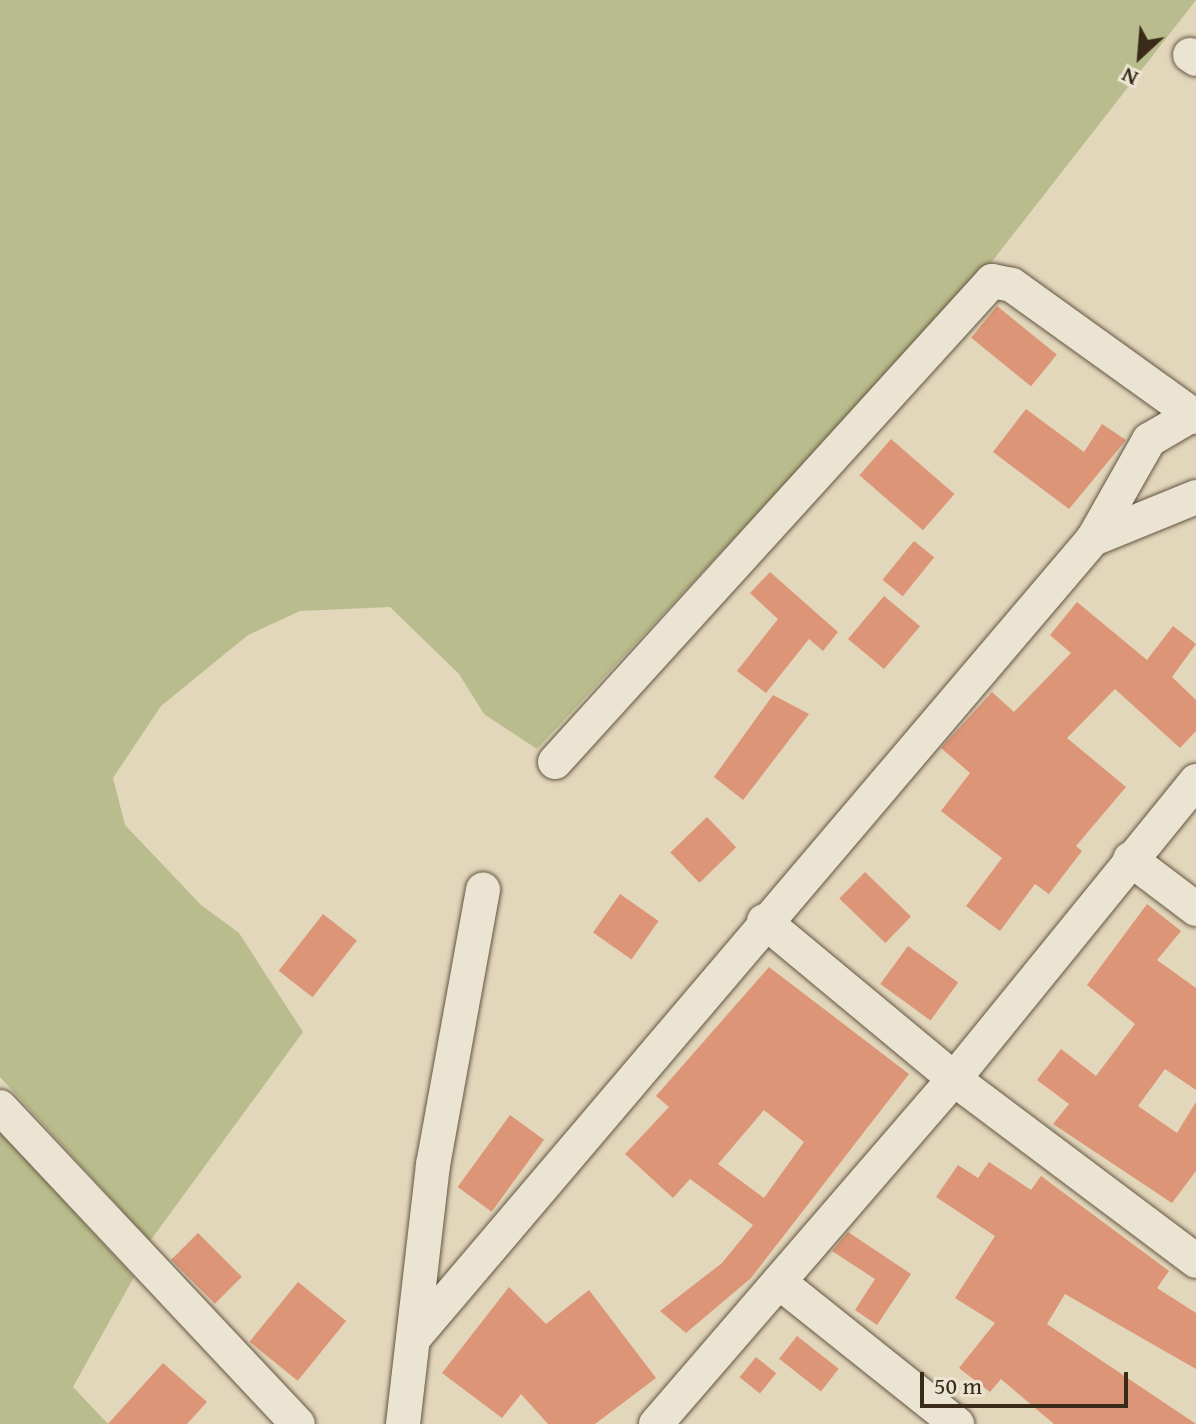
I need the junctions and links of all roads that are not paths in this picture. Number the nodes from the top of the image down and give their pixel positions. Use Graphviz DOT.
graph roads {
  1 [pos="1194,416"];
  2 [pos="1196,497"];
  3 [pos="1093,539"];
  4 [pos="555,762"];
  5 [pos="1196,781"];
  6 [pos="1130,859"];
  7 [pos="483,890"];
  8 [pos="1196,909"];
  9 [pos="764,921"];
  10 [pos="954,1079"];
  11 [pos="0,1107"];
  12 [pos="1196,1261"];
  13 [pos="779,1282"];
  14 [pos="413,1339"];
  15 [pos="298,1424"];
  16 [pos="403,1424"];
  17 [pos="656,1424"];
  18 [pos="957,1424"];
  1 -- 3 [label="street"];
  1 -- 4 [label="street"];
  2 -- 3 [label="street"];
  3 -- 9 [label="street"];
  5 -- 6 [label="street"];
  6 -- 8 [label="street"];
  6 -- 10 [label="street"];
  7 -- 14 [label="street"];
  9 -- 10 [label="street"];
  9 -- 14 [label="street"];
  10 -- 12 [label="street"];
  10 -- 13 [label="street"];
  11 -- 15 [label="street"];
  13 -- 17 [label="street"];
  13 -- 18 [label="street"];
  14 -- 16 [label="street"];
}
